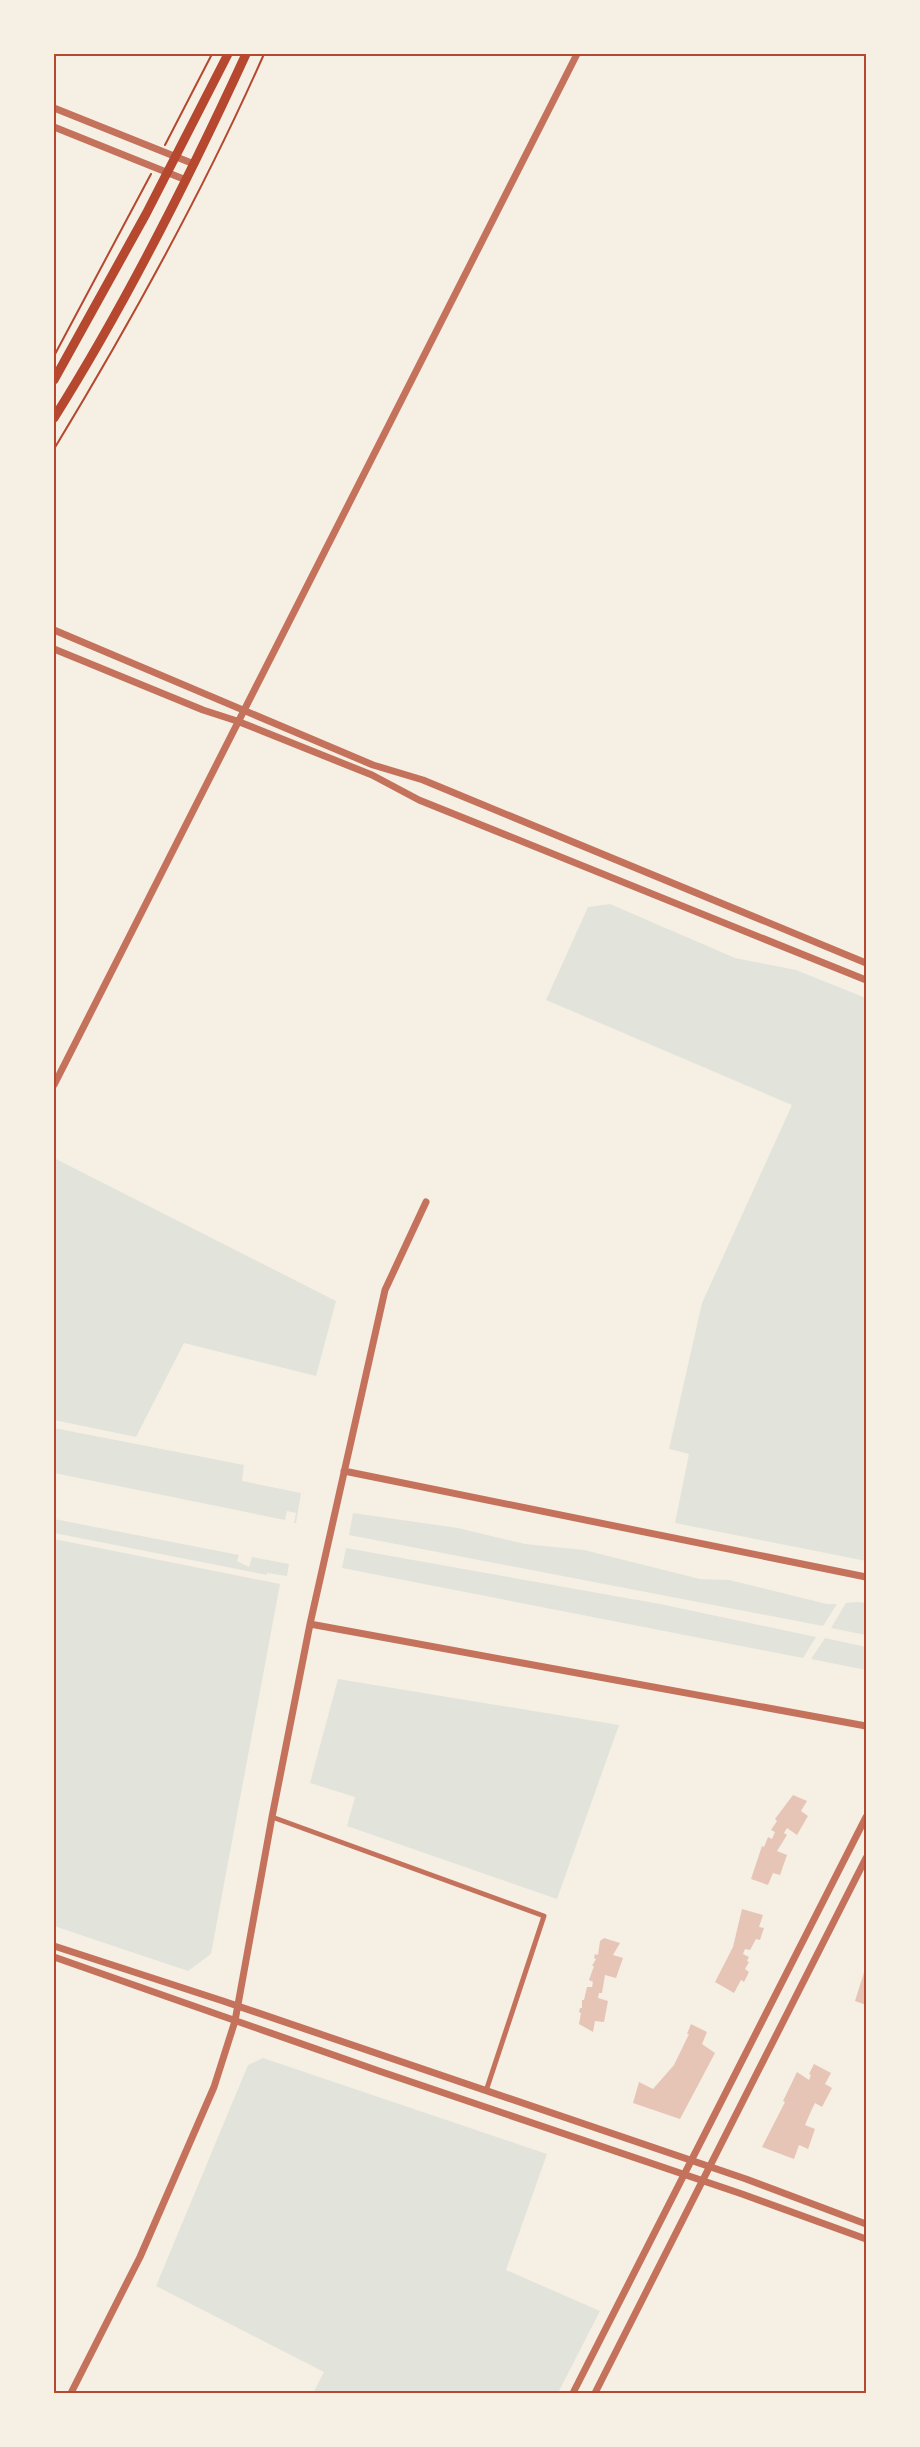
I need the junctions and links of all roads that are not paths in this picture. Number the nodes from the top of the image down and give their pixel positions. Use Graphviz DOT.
graph roads {
  1 [pos="228,54"];
  2 [pos="246,54"];
  3 [pos="578,54"];
  4 [pos="54,108"];
  5 [pos="54,128"];
  6 [pos="175,157"];
  7 [pos="194,164"];
  8 [pos="167,172"];
  9 [pos="186,180"];
  10 [pos="54,380"];
  11 [pos="54,418"];
  12 [pos="54,630"];
  13 [pos="54,649"];
  14 [pos="243,710"];
  15 [pos="237,722"];
  16 [pos="866,963"];
  17 [pos="866,980"];
  18 [pos="54,1085"];
  19 [pos="426,1202"];
  20 [pos="344,1471"];
  21 [pos="866,1577"];
  22 [pos="310,1624"];
  23 [pos="866,1726"];
  24 [pos="272,1817"];
  25 [pos="866,1817"];
  26 [pos="866,1858"];
  27 [pos="54,1946"];
  28 [pos="54,1957"];
  29 [pos="238,2006"];
  30 [pos="235,2021"];
  31 [pos="486,2090"];
  32 [pos="691,2162"];
  33 [pos="709,2168"];
  34 [pos="684,2174"];
  35 [pos="703,2181"];
  36 [pos="866,2224"];
  37 [pos="866,2239"];
  38 [pos="70,2393"];
  39 [pos="573,2393"];
  40 [pos="595,2393"];
  1 -- 6 [label="main road"];
  2 -- 7 [label="main road"];
  3 -- 14 [label="street"];
  4 -- 6 [label="street"];
  5 -- 8 [label="street"];
  6 -- 7 [label="street"];
  6 -- 8 [label="main road"];
  7 -- 9 [label="main road"];
  8 -- 9 [label="street"];
  8 -- 10 [label="main road"];
  9 -- 11 [label="main road"];
  12 -- 14 [label="street"];
  13 -- 15 [label="street"];
  14 -- 15 [label="street"];
  14 -- 16 [label="street"];
  15 -- 17 [label="street"];
  15 -- 18 [label="street"];
  19 -- 20 [label="street"];
  20 -- 21 [label="street"];
  20 -- 22 [label="street"];
  22 -- 23 [label="street"];
  22 -- 24 [label="street"];
  24 -- 29 [label="street"];
  24 -- 31 [label="street"];
  25 -- 32 [label="street"];
  26 -- 33 [label="street"];
  27 -- 29 [label="street"];
  28 -- 30 [label="street"];
  29 -- 30 [label="street"];
  29 -- 31 [label="street"];
  30 -- 34 [label="street"];
  30 -- 38 [label="street"];
  31 -- 32 [label="street"];
  32 -- 33 [label="street"];
  32 -- 34 [label="street"];
  33 -- 35 [label="street"];
  33 -- 36 [label="street"];
  34 -- 35 [label="street"];
  34 -- 39 [label="street"];
  35 -- 37 [label="street"];
  35 -- 40 [label="street"];
}
